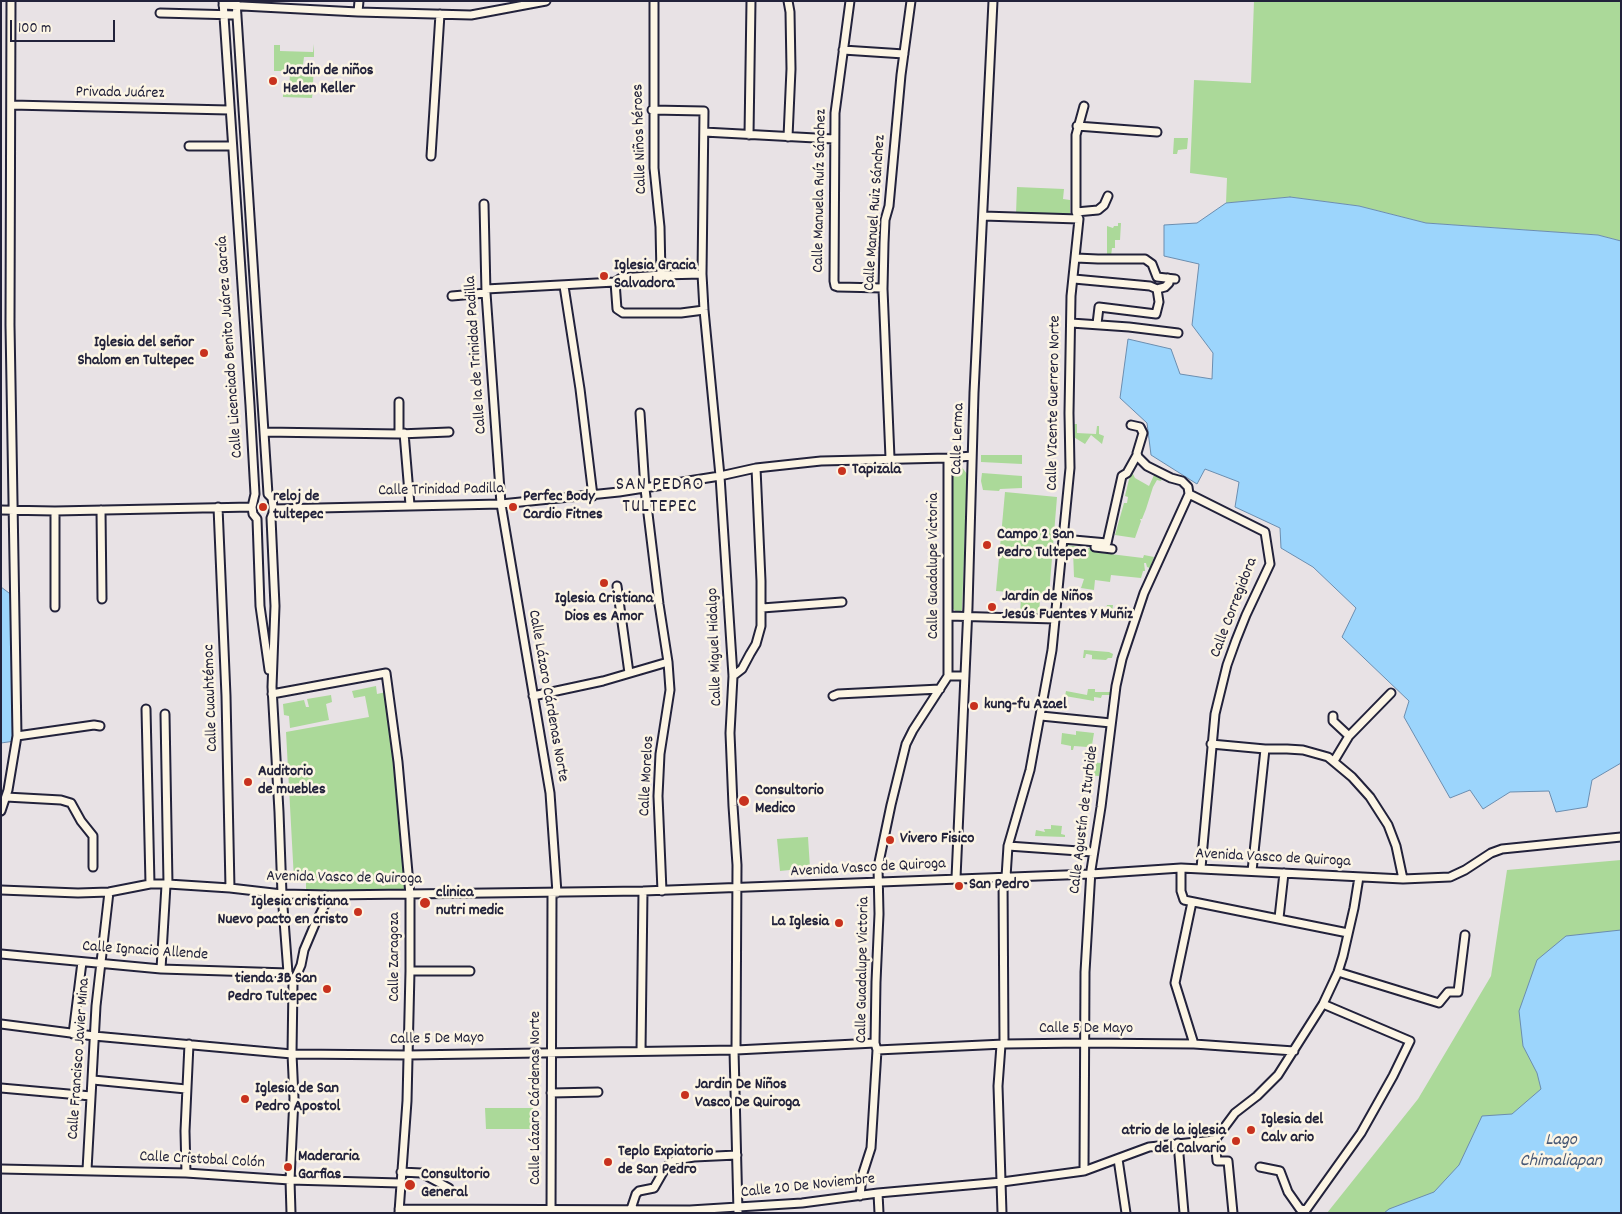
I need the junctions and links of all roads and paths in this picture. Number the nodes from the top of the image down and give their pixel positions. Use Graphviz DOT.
graph roads {
  1 [pos="12,1"];
  2 [pos="359,1"];
  3 [pos="546,1"];
  4 [pos="654,1"];
  5 [pos="751,1"];
  6 [pos="788,1"];
  7 [pos="850,1"];
  8 [pos="911,1"];
  9 [pos="993,1"];
  10 [pos="223,3"];
  11 [pos="236,3"];
  12 [pos="316,5"];
  13 [pos="358,12"];
  14 [pos="160,13"];
  15 [pos="440,14"];
  16 [pos="223,15"];
  17 [pos="237,15"];
  18 [pos="843,50"];
  19 [pos="904,54"];
  20 [pos="11,105"];
  21 [pos="1084,106"];
  22 [pos="229,110"];
  23 [pos="652,110"];
  24 [pos="1077,126"];
  25 [pos="704,132"];
  26 [pos="1157,132"];
  27 [pos="1,134"];
  28 [pos="10,134"];
  29 [pos="749,135"];
  30 [pos="788,137"];
  31 [pos="834,139"];
  32 [pos="189,146"];
  33 [pos="232,146"];
  34 [pos="431,156"];
  35 [pos="1,186"];
  36 [pos="10,186"];
  37 [pos="1108,196"];
  38 [pos="484,204"];
  39 [pos="1078,215"];
  40 [pos="983,216"];
  41 [pos="1076,258"];
  42 [pos="702,274"];
  43 [pos="661,275"];
  44 [pos="1074,278"];
  45 [pos="615,282"];
  46 [pos="564,286"];
  47 [pos="882,288"];
  48 [pos="1157,289"];
  49 [pos="486,291"];
  50 [pos="452,296"];
  51 [pos="255,301"];
  52 [pos="242,302"];
  53 [pos="704,310"];
  54 [pos="1071,322"];
  55 [pos="1097,324"];
  56 [pos="1178,333"];
  57 [pos="399,402"];
  58 [pos="640,413"];
  59 [pos="1130,425"];
  60 [pos="264,432"];
  61 [pos="449,432"];
  62 [pos="402,434"];
  63 [pos="1137,455"];
  64 [pos="972,456"];
  65 [pos="890,458"];
  66 [pos="948,458"];
  67 [pos="756,468"];
  68 [pos="720,476"];
  69 [pos="645,489"];
  70 [pos="1188,490"];
  71 [pos="254,494"];
  72 [pos="268,494"];
  73 [pos="594,496"];
  74 [pos="501,504"];
  75 [pos="410,505"];
  76 [pos="252,507"];
  77 [pos="218,508"];
  78 [pos="273,509"];
  79 [pos="1,510"];
  80 [pos="14,510"];
  81 [pos="101,510"];
  82 [pos="56,511"];
  83 [pos="271,518"];
  84 [pos="257,519"];
  85 [pos="1063,541"];
  86 [pos="1112,549"];
  87 [pos="617,586"];
  88 [pos="102,599"];
  89 [pos="842,602"];
  90 [pos="56,607"];
  91 [pos="762,608"];
  92 [pos="949,616"];
  93 [pos="968,617"];
  94 [pos="1055,619"];
  95 [pos="668,662"];
  96 [pos="628,673"];
  97 [pos="733,676"];
  98 [pos="948,676"];
  99 [pos="965,676"];
  100 [pos="940,689"];
  101 [pos="272,691"];
  102 [pos="1391,693"];
  103 [pos="533,696"];
  104 [pos="833,696"];
  105 [pos="146,709"];
  106 [pos="166,714"];
  107 [pos="1041,716"];
  108 [pos="1333,716"];
  109 [pos="1111,723"];
  110 [pos="100,726"];
  111 [pos="16,736"];
  112 [pos="1349,736"];
  113 [pos="1211,744"];
  114 [pos="1264,749"];
  115 [pos="1334,761"];
  116 [pos="6,797"];
  117 [pos="1,811"];
  118 [pos="1621,837"];
  119 [pos="1008,846"];
  120 [pos="1093,852"];
  121 [pos="93,867"];
  122 [pos="1181,868"];
  123 [pos="1201,868"];
  124 [pos="1252,871"];
  125 [pos="1284,873"];
  126 [pos="1091,874"];
  127 [pos="1004,877"];
  128 [pos="1359,877"];
  129 [pos="956,878"];
  130 [pos="1403,879"];
  131 [pos="879,882"];
  132 [pos="150,884"];
  133 [pos="167,884"];
  134 [pos="230,888"];
  135 [pos="737,889"];
  136 [pos="1,890"];
  137 [pos="643,891"];
  138 [pos="662,891"];
  139 [pos="109,892"];
  140 [pos="554,893"];
  141 [pos="282,894"];
  142 [pos="330,895"];
  143 [pos="410,895"];
  144 [pos="1192,902"];
  145 [pos="1279,918"];
  146 [pos="1348,933"];
  147 [pos="1465,935"];
  148 [pos="1,954"];
  149 [pos="82,962"];
  150 [pos="100,963"];
  151 [pos="161,969"];
  152 [pos="410,971"];
  153 [pos="470,971"];
  154 [pos="1338,972"];
  155 [pos="288,973"];
  156 [pos="293,982"];
  157 [pos="1323,1004"];
  158 [pos="1,1024"];
  159 [pos="73,1034"];
  160 [pos="94,1036"];
  161 [pos="1084,1043"];
  162 [pos="189,1044"];
  163 [pos="1194,1044"];
  164 [pos="1003,1045"];
  165 [pos="876,1046"];
  166 [pos="735,1050"];
  167 [pos="1294,1051"];
  168 [pos="641,1052"];
  169 [pos="551,1053"];
  170 [pos="292,1054"];
  171 [pos="408,1055"];
  172 [pos="93,1080"];
  173 [pos="1,1088"];
  174 [pos="186,1089"];
  175 [pos="598,1092"];
  176 [pos="551,1093"];
  177 [pos="91,1096"];
  178 [pos="1214,1140"];
  179 [pos="1178,1144"];
  180 [pos="737,1155"];
  181 [pos="1118,1159"];
  182 [pos="1260,1167"];
  183 [pos="1,1169"];
  184 [pos="87,1170"];
  185 [pos="1084,1171"];
  186 [pos="186,1172"];
  187 [pos="401,1172"];
  188 [pos="290,1180"];
  189 [pos="1002,1182"];
  190 [pos="400,1183"];
  191 [pos="449,1188"];
  192 [pos="878,1193"];
  193 [pos="860,1196"];
  194 [pos="631,1209"];
  195 [pos="738,1210"];
  196 [pos="399,1211"];
  197 [pos="550,1211"];
  198 [pos="291,1213"];
  199 [pos="879,1213"];
  200 [pos="1002,1213"];
  201 [pos="1126,1213"];
  202 [pos="1184,1213"];
  203 [pos="1233,1213"];
  1 -- 20 [label="street"];
  2 -- 13 [label="street"];
  3 -- 15 [label="street"];
  4 -- 23 [label="street, Calle Niños héroes"];
  5 -- 29 [label="street"];
  6 -- 30 [label="street"];
  7 -- 18 [label="street, Calle Manuela Ruíz Sánchez"];
  8 -- 19 [label="street, Calle Manuel Ruiz Sánchez"];
  9 -- 40 [label="street, Calle Lerma"];
  10 -- 11 [label="street"];
  10 -- 16 [label="street, Calle Licenciado Benito Juárez García"];
  11 -- 12 [label="street"];
  11 -- 17 [label="street, Calle Licenciado Benito Juárez García"];
  12 -- 13 [label="street"];
  13 -- 15 [label="street"];
  14 -- 16 [label="street"];
  15 -- 34 [label="street"];
  16 -- 17 [label="street"];
  16 -- 22 [label="street, Calle Licenciado Benito Juárez García"];
  17 -- 51 [label="street, Calle Licenciado Benito Juárez García"];
  18 -- 19 [label="street"];
  18 -- 31 [label="street, Calle Manuela Ruíz Sánchez"];
  19 -- 47 [label="street, Calle Manuel Ruiz Sánchez"];
  20 -- 22 [label="street, Privada Juárez"];
  20 -- 28 [label="street"];
  21 -- 24 [label="street, Calle VIcente Guerrero Norte"];
  22 -- 33 [label="street, Calle Licenciado Benito Juárez García"];
  23 -- 25 [label="street, Calle Miguel Hidalgo"];
  23 -- 43 [label="street, Calle Niños héroes"];
  24 -- 26 [label="street"];
  24 -- 39 [label="street, Calle VIcente Guerrero Norte"];
  25 -- 29 [label="street"];
  25 -- 42 [label="street, Calle Miguel Hidalgo"];
  27 -- 28 [label="street"];
  28 -- 36 [label="street"];
  29 -- 30 [label="street"];
  30 -- 31 [label="street"];
  31 -- 47 [label="street, Calle Manuela Ruíz Sánchez"];
  32 -- 33 [label="street"];
  33 -- 52 [label="street, Calle Licenciado Benito Juárez García"];
  35 -- 36 [label="street"];
  36 -- 80 [label="street"];
  37 -- 39 [label="street"];
  38 -- 49 [label="street, Calle 1a de Trinidad Padilla"];
  39 -- 40 [label="street"];
  39 -- 41 [label="street, Calle VIcente Guerrero Norte"];
  40 -- 64 [label="street, Calle Lerma"];
  41 -- 44 [label="street, Calle VIcente Guerrero Norte"];
  41 -- 48 [label="street"];
  42 -- 43 [label="street"];
  42 -- 53 [label="street, Calle Miguel Hidalgo"];
  43 -- 45 [label="street"];
  44 -- 48 [label="street"];
  44 -- 54 [label="street, Calle VIcente Guerrero Norte"];
  45 -- 46 [label="street"];
  45 -- 53 [label="street"];
  46 -- 49 [label="street"];
  46 -- 73 [label="street"];
  47 -- 65 [label="street, Calle Manuel Ruiz Sánchez"];
  48 -- 55 [label="street"];
  49 -- 50 [label="street"];
  49 -- 74 [label="street, Calle 1a de Trinidad Padilla"];
  51 -- 52 [label="street"];
  51 -- 60 [label="street, Calle Licenciado Benito Juárez García"];
  52 -- 71 [label="street, Calle Licenciado Benito Juárez García"];
  53 -- 68 [label="street, Calle Miguel Hidalgo"];
  54 -- 55 [label="street"];
  54 -- 85 [label="street, Calle VIcente Guerrero Norte"];
  55 -- 56 [label="street"];
  57 -- 62 [label="street"];
  58 -- 69 [label="street, Calle Morelos"];
  59 -- 63 [label="street"];
  60 -- 62 [label="street"];
  60 -- 72 [label="street, Calle Licenciado Benito Juárez García"];
  61 -- 62 [label="street"];
  62 -- 75 [label="street"];
  63 -- 70 [label="street"];
  63 -- 85 [label="street"];
  64 -- 66 [label="street, Calle Trinidad Padilla"];
  64 -- 93 [label="street, Calle Lerma"];
  65 -- 66 [label="street, Calle Trinidad Padilla"];
  65 -- 67 [label="street, Calle Trinidad Padilla"];
  66 -- 92 [label="street, Calle Guadalupe Victoria"];
  67 -- 68 [label="street, Calle Trinidad Padilla"];
  67 -- 91 [label="street"];
  68 -- 69 [label="street, Calle Trinidad Padilla"];
  68 -- 97 [label="street, Calle Miguel Hidalgo"];
  69 -- 73 [label="street, Calle Trinidad Padilla"];
  69 -- 95 [label="street, Calle Morelos"];
  70 -- 109 [label="street, Calle Agustín de Iturbide"];
  70 -- 113 [label="street, Calle Corregidora"];
  71 -- 72 [label="street"];
  71 -- 76 [label="street, Calle Licenciado Benito Juárez García"];
  72 -- 78 [label="street, Calle Licenciado Benito Juárez García"];
  73 -- 74 [label="street, Calle Trinidad Padilla"];
  74 -- 75 [label="street, Calle Trinidad Padilla"];
  74 -- 103 [label="street, Calle Lázaro Cárdenas Norte"];
  75 -- 78 [label="street, Calle Trinidad Padilla"];
  76 -- 77 [label="street"];
  76 -- 84 [label="street"];
  77 -- 81 [label="street"];
  77 -- 134 [label="street, Calle Cuauhtémoc"];
  78 -- 83 [label="street"];
  79 -- 80 [label="street"];
  80 -- 82 [label="street"];
  80 -- 111 [label="street"];
  81 -- 82 [label="street"];
  81 -- 88 [label="street"];
  82 -- 90 [label="street"];
  83 -- 84 [label="street"];
  83 -- 101 [label="street"];
  84 -- 101 [label="street"];
  85 -- 86 [label="street"];
  85 -- 94 [label="street, Calle VIcente Guerrero Norte"];
  87 -- 96 [label="street"];
  89 -- 91 [label="street"];
  91 -- 97 [label="street"];
  92 -- 93 [label="street"];
  92 -- 98 [label="street, Calle Guadalupe Victoria"];
  93 -- 94 [label="street"];
  93 -- 99 [label="street, Calle Lerma"];
  94 -- 107 [label="street, Calle VIcente Guerrero Norte"];
  95 -- 96 [label="street"];
  95 -- 138 [label="street, Calle Morelos"];
  96 -- 103 [label="street"];
  97 -- 135 [label="street, Calle Miguel Hidalgo"];
  98 -- 99 [label="street"];
  98 -- 100 [label="street, Calle Guadalupe Victoria"];
  99 -- 129 [label="street, Calle Lerma"];
  100 -- 104 [label="street"];
  100 -- 131 [label="street, Calle Guadalupe Victoria"];
  101 -- 141 [label="street"];
  101 -- 143 [label="street, Calle Zaragoza"];
  102 -- 112 [label="street"];
  103 -- 140 [label="street, Calle Lázaro Cárdenas Norte"];
  105 -- 132 [label="street"];
  106 -- 133 [label="street"];
  107 -- 109 [label="street"];
  107 -- 119 [label="street, Calle VIcente Guerrero Norte"];
  108 -- 112 [label="street"];
  109 -- 120 [label="street, Calle Agustín de Iturbide"];
  110 -- 111 [label="street"];
  111 -- 116 [label="street"];
  112 -- 115 [label="street"];
  113 -- 114 [label="street"];
  113 -- 123 [label="street, Calle Corregidora"];
  114 -- 115 [label="street"];
  114 -- 124 [label="street"];
  115 -- 130 [label="street"];
  116 -- 117 [label="street"];
  116 -- 121 [label="street"];
  118 -- 130 [label="street, Avenida Vasco de Quiroga"];
  119 -- 120 [label="street"];
  119 -- 127 [label="street, Calle VIcente Guerrero Norte"];
  120 -- 126 [label="street, Calle Agustín de Iturbide"];
  122 -- 123 [label="street, Avenida Vasco de Quiroga"];
  122 -- 126 [label="street, Avenida Vasco de Quiroga"];
  122 -- 144 [label="street"];
  123 -- 124 [label="street, Avenida Vasco de Quiroga"];
  124 -- 125 [label="street, Avenida Vasco de Quiroga"];
  125 -- 128 [label="street, Avenida Vasco de Quiroga"];
  125 -- 145 [label="street"];
  126 -- 127 [label="street, Avenida Vasco de Quiroga"];
  126 -- 161 [label="street, Calle Agustín de Iturbide"];
  127 -- 129 [label="street, Avenida Vasco de Quiroga"];
  127 -- 164 [label="street, Calle VIcente Guerrero Norte"];
  128 -- 130 [label="street, Avenida Vasco de Quiroga"];
  128 -- 146 [label="street"];
  129 -- 131 [label="street, Avenida Vasco de Quiroga"];
  131 -- 135 [label="street, Avenida Vasco de Quiroga"];
  131 -- 165 [label="street, Calle Guadalupe Victoria"];
  132 -- 133 [label="street, Avenida Vasco de Quiroga"];
  132 -- 139 [label="street, Avenida Vasco de Quiroga"];
  133 -- 134 [label="street, Avenida Vasco de Quiroga"];
  133 -- 151 [label="street"];
  134 -- 141 [label="street, Avenida Vasco de Quiroga"];
  135 -- 138 [label="street, Avenida Vasco de Quiroga"];
  135 -- 166 [label="street, Calle Miguel Hidalgo"];
  136 -- 139 [label="street, Avenida Vasco de Quiroga"];
  137 -- 138 [label="street, Avenida Vasco de Quiroga"];
  137 -- 140 [label="street, Avenida Vasco de Quiroga"];
  137 -- 168 [label="street"];
  139 -- 150 [label="street, Calle Francisco Javier Mina"];
  140 -- 143 [label="street, Avenida Vasco de Quiroga"];
  140 -- 169 [label="street, Calle Lázaro Cárdenas Norte"];
  141 -- 142 [label="street, Avenida Vasco de Quiroga"];
  141 -- 155 [label="street"];
  142 -- 143 [label="street, Avenida Vasco de Quiroga"];
  142 -- 156 [label="street"];
  143 -- 152 [label="street, Calle Zaragoza"];
  144 -- 145 [label="street"];
  144 -- 163 [label="street"];
  145 -- 146 [label="street"];
  146 -- 154 [label="street"];
  147 -- 154 [label="street"];
  148 -- 149 [label="street, Calle Ignacio Allende"];
  149 -- 150 [label="street, Calle Ignacio Allende"];
  149 -- 159 [label="street"];
  150 -- 151 [label="street, Calle Ignacio Allende"];
  150 -- 160 [label="street, Calle Francisco Javier Mina"];
  151 -- 155 [label="street, Calle Ignacio Allende"];
  152 -- 153 [label="street"];
  152 -- 171 [label="street, Calle Zaragoza"];
  154 -- 157 [label="street"];
  155 -- 156 [label="street"];
  156 -- 170 [label="street"];
  157 -- 167 [label="street"];
  157 -- 182 [label="street"];
  158 -- 159 [label="street, Calle 5 De Mayo"];
  159 -- 160 [label="street, Calle 5 De Mayo"];
  160 -- 162 [label="street, Calle 5 De Mayo"];
  160 -- 172 [label="street, Calle Francisco Javier Mina"];
  161 -- 163 [label="street, Calle 5 De Mayo"];
  161 -- 164 [label="street, Calle 5 De Mayo"];
  161 -- 185 [label="street, Calle Agustín de Iturbide"];
  162 -- 170 [label="street, Calle 5 De Mayo"];
  162 -- 174 [label="street"];
  163 -- 167 [label="street, Calle 5 De Mayo"];
  164 -- 165 [label="street, Calle 5 De Mayo"];
  164 -- 189 [label="street, Calle VIcente Guerrero Norte"];
  165 -- 166 [label="street, Calle 5 De Mayo"];
  165 -- 193 [label="street, Calle Guadalupe Victoria"];
  166 -- 168 [label="street, Calle 5 De Mayo"];
  166 -- 180 [label="street, Calle Miguel Hidalgo"];
  167 -- 178 [label="street"];
  168 -- 169 [label="street, Calle 5 De Mayo"];
  169 -- 171 [label="street, Calle 5 De Mayo"];
  169 -- 176 [label="street, Calle Lázaro Cárdenas Norte"];
  170 -- 171 [label="street, Calle 5 De Mayo"];
  170 -- 188 [label="street"];
  171 -- 187 [label="street, Calle Zaragoza"];
  172 -- 174 [label="street"];
  172 -- 177 [label="street, Calle Francisco Javier Mina"];
  173 -- 177 [label="street"];
  174 -- 186 [label="street"];
  175 -- 176 [label="street"];
  176 -- 197 [label="street, Calle Lázaro Cárdenas Norte"];
  177 -- 184 [label="street, Calle Francisco Javier Mina"];
  178 -- 179 [label="street, Calle 20 De Noviembre"];
  178 -- 203 [label="street"];
  179 -- 181 [label="street, Calle 20 De Noviembre"];
  179 -- 202 [label="street"];
  180 -- 194 [label="street"];
  180 -- 195 [label="street, Calle Miguel Hidalgo"];
  181 -- 185 [label="street, Calle 20 De Noviembre"];
  181 -- 201 [label="street"];
  183 -- 184 [label="street, Calle Cristobal Colón"];
  184 -- 186 [label="street, Calle Cristobal Colón"];
  185 -- 189 [label="street, Calle 20 De Noviembre"];
  186 -- 188 [label="street, Calle Cristobal Colón"];
  187 -- 190 [label="street, Calle Zaragoza"];
  187 -- 191 [label="street"];
  188 -- 190 [label="street, Calle Cristobal Colón"];
  188 -- 198 [label="street"];
  189 -- 192 [label="street, Calle 20 De Noviembre"];
  189 -- 200 [label="street, Calle VIcente Guerrero Norte"];
  190 -- 196 [label="street, Calle Zaragoza"];
  192 -- 193 [label="street, Calle 20 De Noviembre"];
  192 -- 199 [label="street"];
  193 -- 195 [label="street, Calle 20 De Noviembre"];
  194 -- 195 [label="street, Calle 20 De Noviembre"];
  194 -- 197 [label="street, Calle 20 De Noviembre"];
  196 -- 197 [label="street, Calle 20 De Noviembre"];
}
